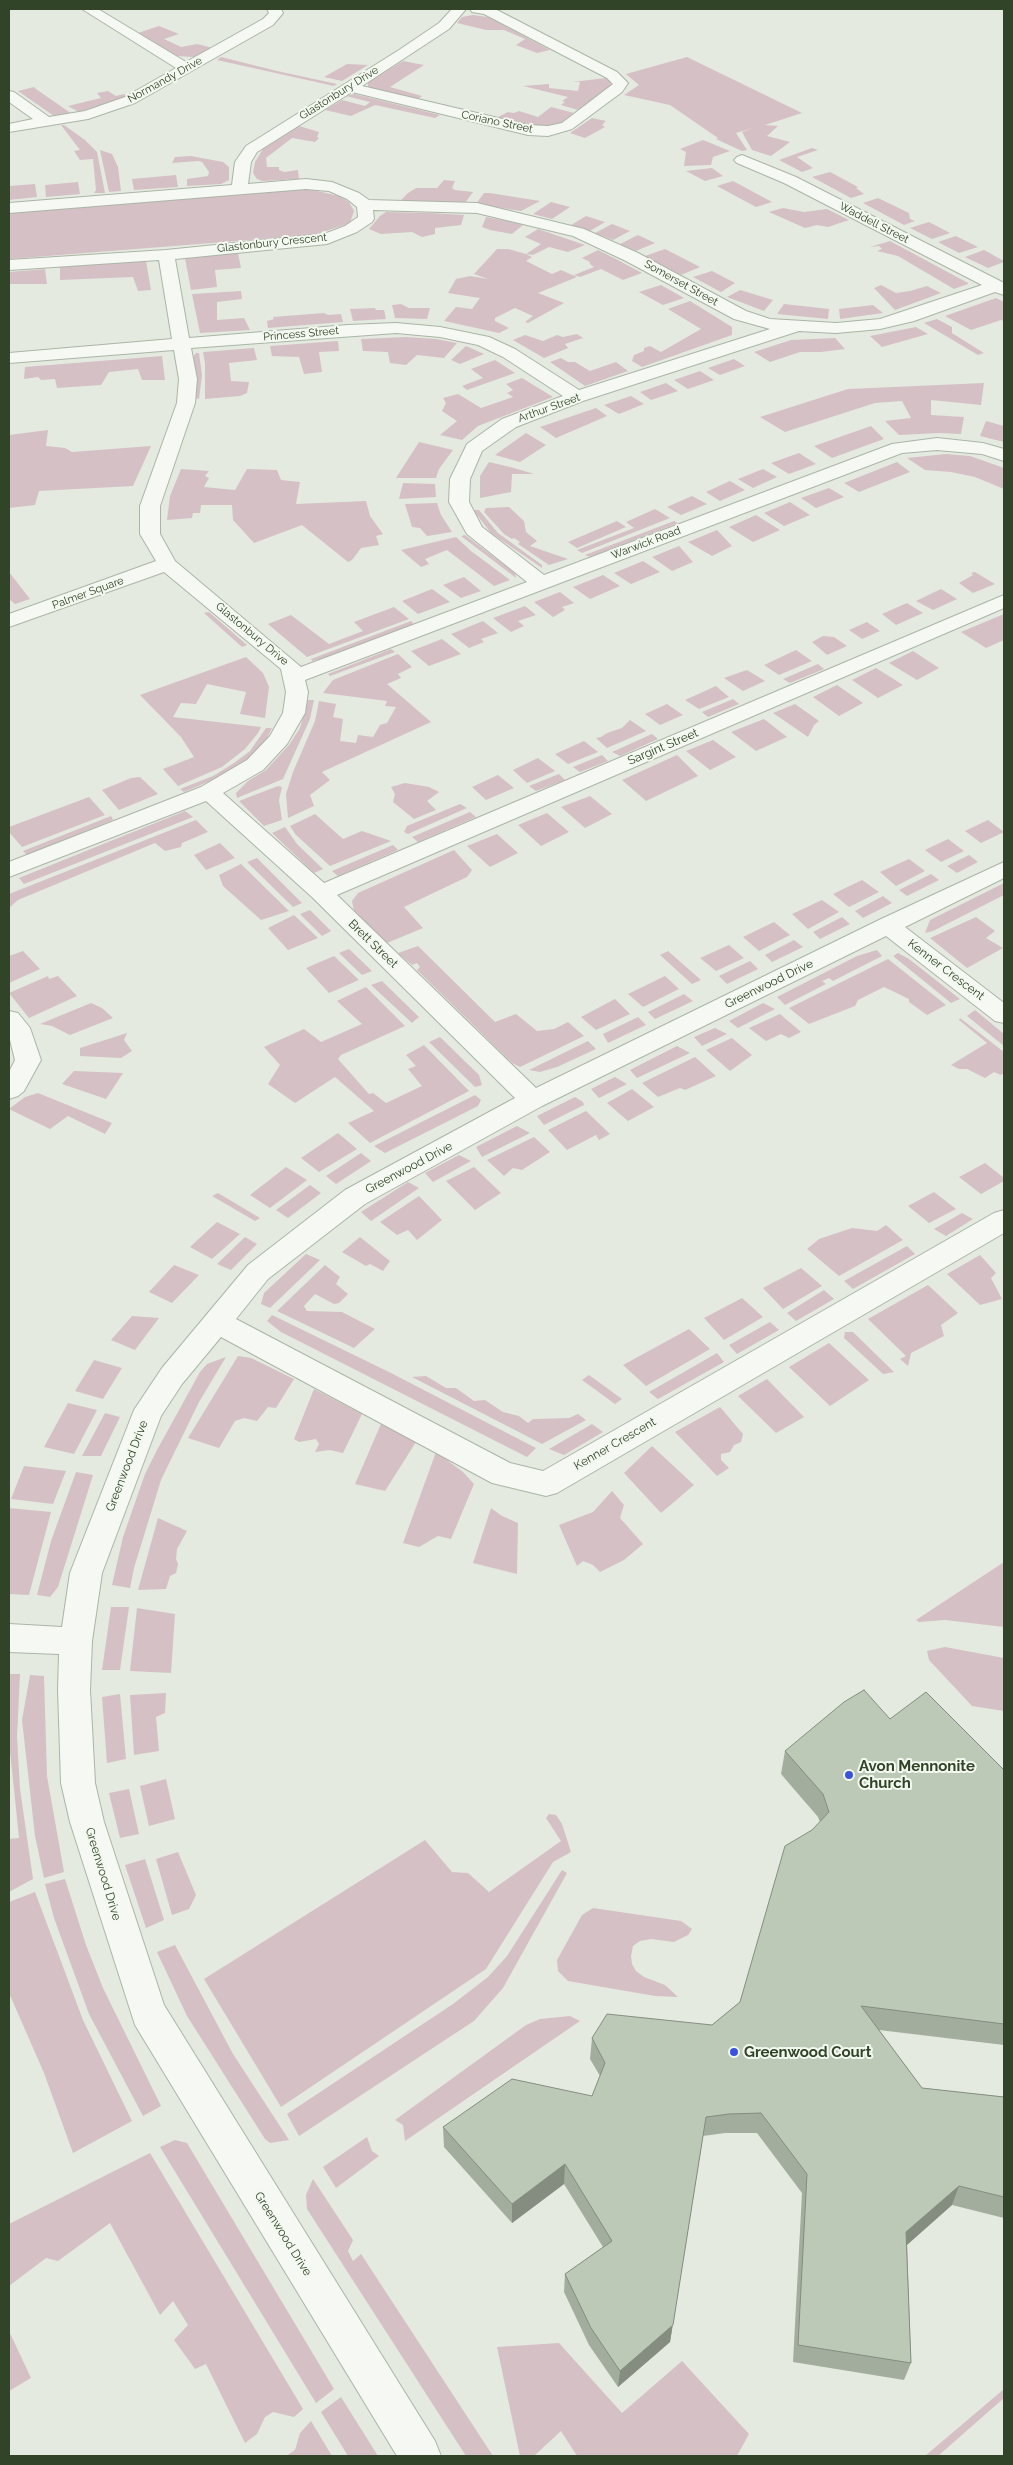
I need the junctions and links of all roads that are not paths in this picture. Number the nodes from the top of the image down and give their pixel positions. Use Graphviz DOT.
graph roads {
  1 [pos="89,9"];
  2 [pos="274,9"];
  3 [pos="459,9"];
  4 [pos="477,9"];
  5 [pos="187,69"];
  6 [pos="348,87"];
  7 [pos="9,95"];
  8 [pos="48,122"];
  9 [pos="9,128"];
  10 [pos="742,160"];
  11 [pos="239,189"];
  12 [pos="365,205"];
  13 [pos="9,208"];
  14 [pos="166,255"];
  15 [pos="9,265"];
  16 [pos="1001,288"];
  17 [pos="795,327"];
  18 [pos="183,345"];
  19 [pos="9,358"];
  20 [pos="577,397"];
  21 [pos="1004,455"];
  22 [pos="167,564"];
  23 [pos="541,583"];
  24 [pos="1004,601"];
  25 [pos="9,622"];
  26 [pos="294,677"];
  27 [pos="209,792"];
  28 [pos="1004,868"];
  29 [pos="9,870"];
  30 [pos="321,893"];
  31 [pos="887,926"];
  32 [pos="1004,1015"];
  33 [pos="9,1019"];
  34 [pos="9,1090"];
  35 [pos="534,1100"];
  36 [pos="1004,1220"];
  37 [pos="216,1321"];
  38 [pos="9,1638"];
  39 [pos="76,1641"];
  40 [pos="420,2456"];
  1 -- 5 [label="street"];
  2 -- 5 [label="street, Normandy Drive"];
  3 -- 6 [label="street, Glastonbury Drive"];
  4 -- 6 [label="street, Coriano Street"];
  5 -- 8 [label="street, Normandy Drive"];
  6 -- 11 [label="street, Glastonbury Drive"];
  7 -- 8 [label="street"];
  8 -- 9 [label="street, Normandy Drive"];
  10 -- 16 [label="street, Waddell Street"];
  11 -- 12 [label="street"];
  11 -- 13 [label="street"];
  12 -- 14 [label="street, Glastonbury Crescent"];
  12 -- 17 [label="street, Somerset Street"];
  14 -- 15 [label="street, Glastonbury Crescent"];
  14 -- 18 [label="street, Glastonbury Drive"];
  16 -- 17 [label="street, Somerset Street"];
  17 -- 20 [label="street, Arthur Street"];
  18 -- 19 [label="street, Princess Street"];
  18 -- 20 [label="street, Princess Street"];
  18 -- 22 [label="street, Glastonbury Drive"];
  20 -- 23 [label="street, Arthur Street"];
  21 -- 23 [label="street, Warwick Road"];
  22 -- 25 [label="street, Palmer Square"];
  22 -- 26 [label="street, Glastonbury Drive"];
  23 -- 26 [label="street, Warwick Road"];
  24 -- 30 [label="street, Sargint Street"];
  26 -- 27 [label="street, Glastonbury Drive"];
  27 -- 29 [label="street, Glastonbury Drive"];
  27 -- 30 [label="street, Brett Street"];
  28 -- 31 [label="street, Greenwood Drive"];
  30 -- 35 [label="street, Brett Street"];
  31 -- 32 [label="street, Kenner Crescent"];
  31 -- 35 [label="street, Greenwood Drive"];
  33 -- 34 [label="street"];
  35 -- 37 [label="street, Greenwood Drive"];
  36 -- 37 [label="street, Kenner Crescent"];
  37 -- 39 [label="street, Greenwood Drive"];
  38 -- 39 [label="street"];
  39 -- 40 [label="street, Greenwood Drive"];
}
